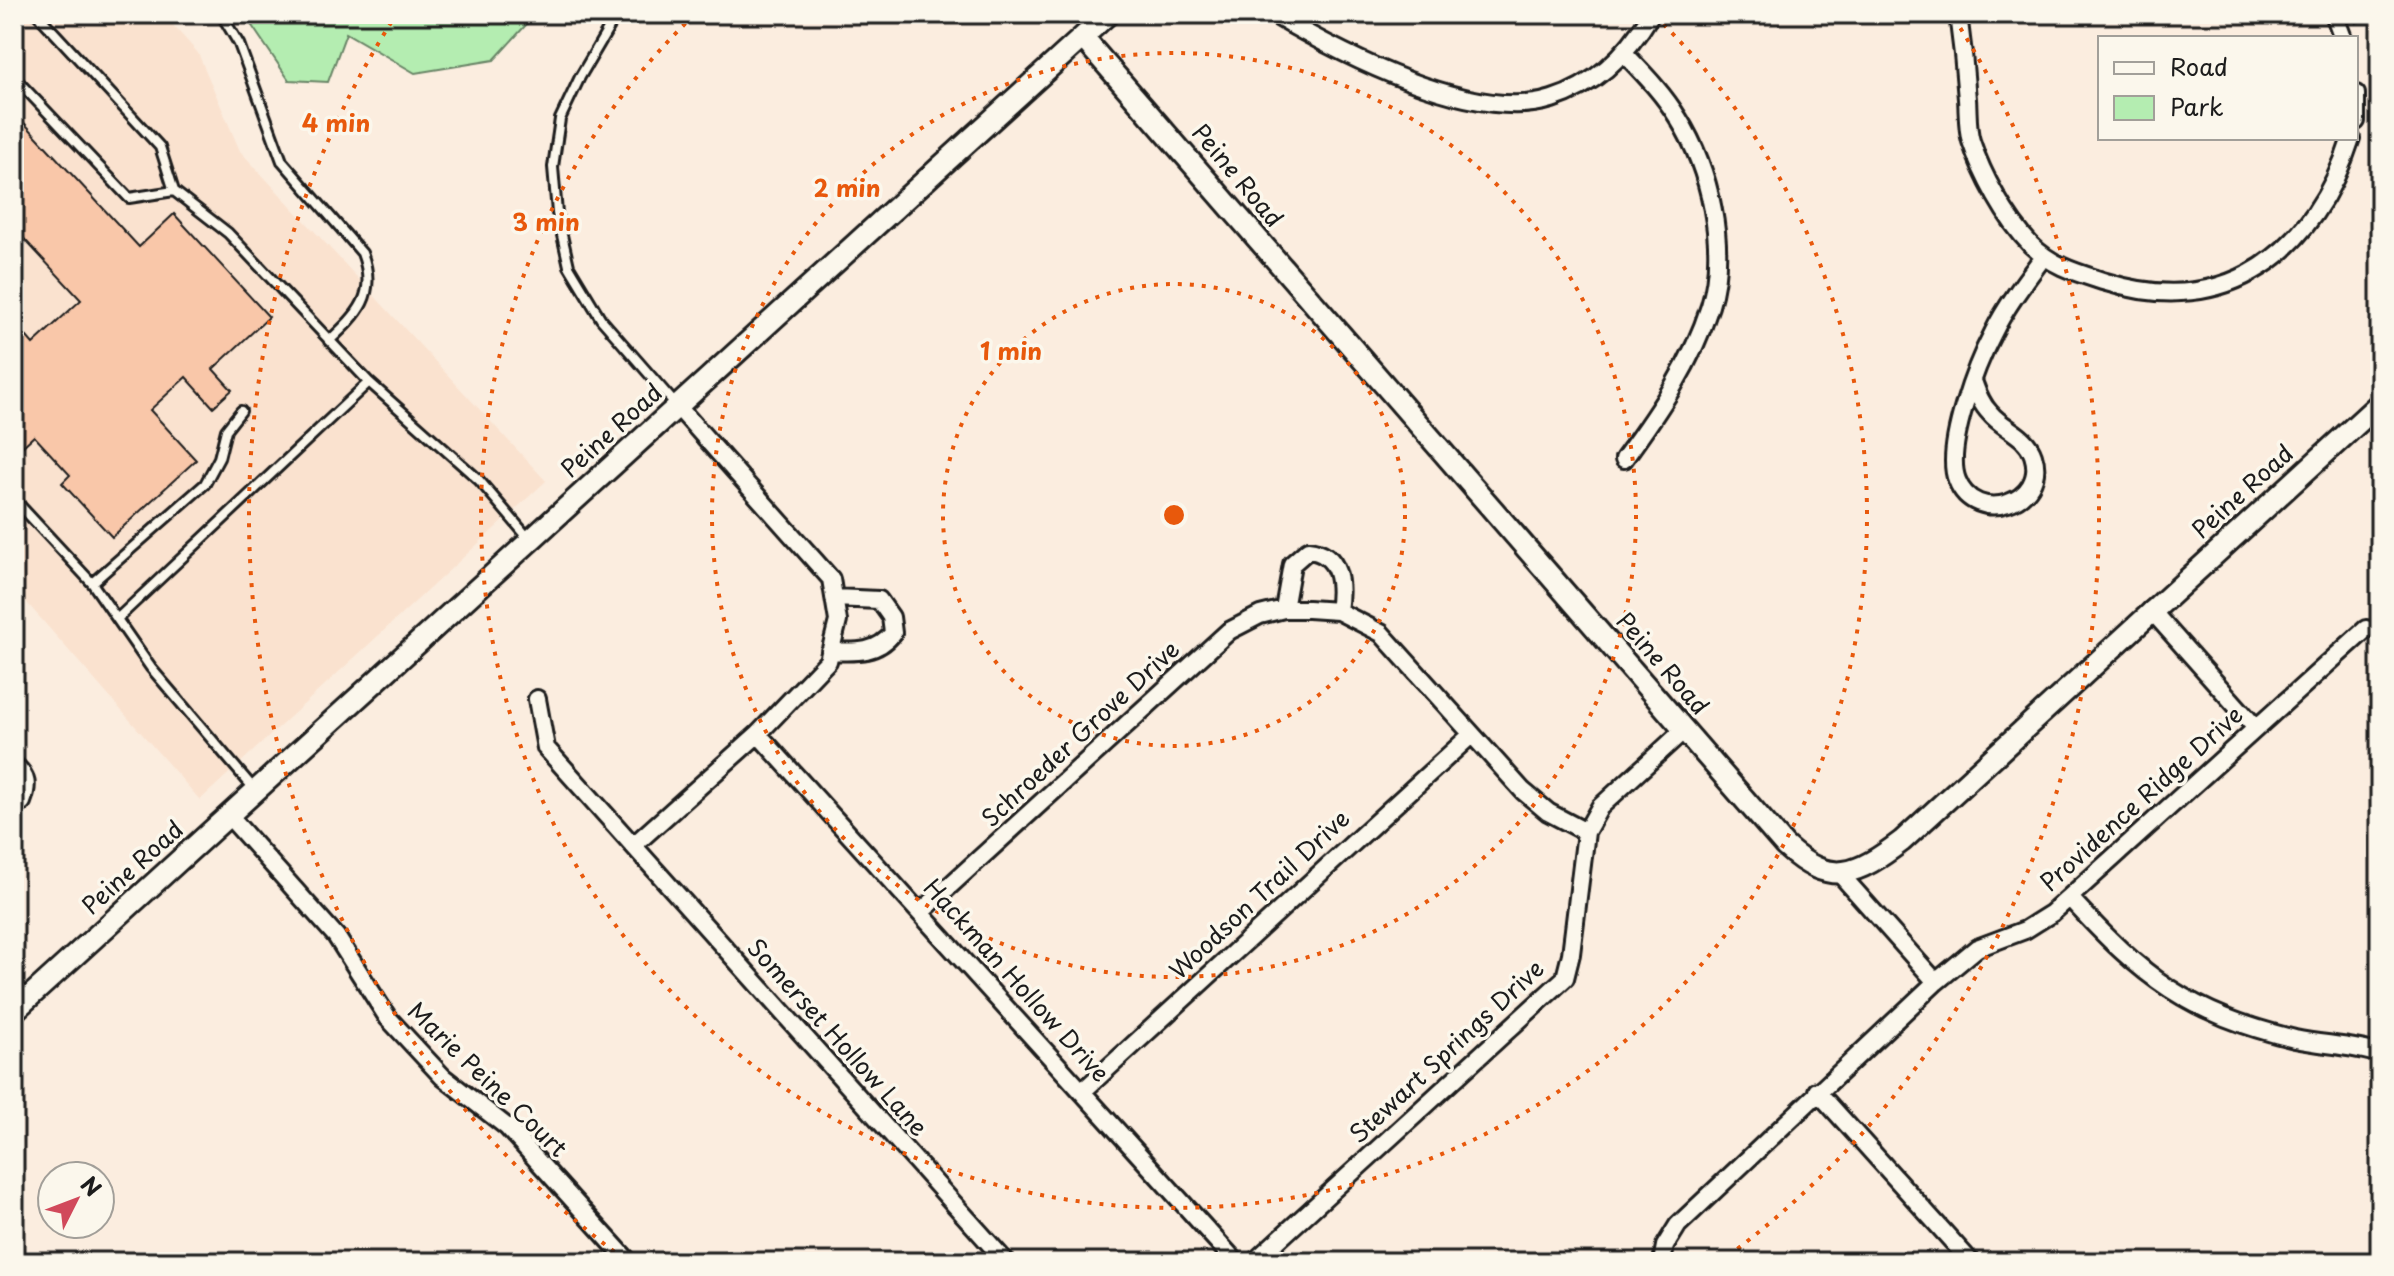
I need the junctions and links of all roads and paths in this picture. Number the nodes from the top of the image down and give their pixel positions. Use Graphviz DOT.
graph roads {
  1 [pos="37,14"];
  2 [pos="221,14"];
  3 [pos="617,14"];
  4 [pos="1108,14"];
  5 [pos="1273,14"];
  6 [pos="1651,14"];
  7 [pos="1958,14"];
  8 [pos="2375,14"];
  9 [pos="2339,27"];
  10 [pos="1084,39"];
  11 [pos="1624,53"];
  12 [pos="14,77"];
  13 [pos="2350,140"];
  14 [pos="174,191"];
  15 [pos="2044,256"];
  16 [pos="329,341"];
  17 [pos="1973,381"];
  18 [pos="369,382"];
  19 [pos="2380,403"];
  20 [pos="678,407"];
  21 [pos="241,411"];
  22 [pos="1624,459"];
  23 [pos="14,499"];
  24 [pos="530,541"];
  25 [pos="92,583"];
  26 [pos="834,598"];
  27 [pos="1284,609"];
  28 [pos="2151,610"];
  29 [pos="1338,611"];
  30 [pos="117,619"];
  31 [pos="2366,629"];
  32 [pos="830,651"];
  33 [pos="537,699"];
  34 [pos="2255,727"];
  35 [pos="1685,729"];
  36 [pos="758,734"];
  37 [pos="1471,735"];
  38 [pos="14,765"];
  39 [pos="256,791"];
  40 [pos="14,806"];
  41 [pos="229,816"];
  42 [pos="1586,832"];
  43 [pos="634,845"];
  44 [pos="1841,875"];
  45 [pos="2070,898"];
  46 [pos="921,912"];
  47 [pos="1936,982"];
  48 [pos="14,1011"];
  49 [pos="2380,1054"];
  50 [pos="1083,1091"];
  51 [pos="1817,1091"];
  52 [pos="629,1262"];
  53 [pos="1006,1262"];
  54 [pos="1236,1262"];
  55 [pos="1254,1262"];
  56 [pos="1662,1262"];
  57 [pos="1971,1262"];
  1 -- 14 [label="lane"];
  2 -- 16 [label="lane"];
  3 -- 20 [label="lane"];
  4 -- 10 [label="street"];
  5 -- 11 [label="street"];
  6 -- 11 [label="street"];
  7 -- 15 [label="street"];
  8 -- 9 [label="path"];
  10 -- 20 [label="street, Peine Road"];
  10 -- 35 [label="street, Peine Road"];
  11 -- 22 [label="street"];
  12 -- 14 [label="lane"];
  13 -- 15 [label="street"];
  14 -- 16 [label="lane"];
  15 -- 17 [label="street"];
  16 -- 18 [label="lane"];
  17 -- 17 [label="street"];
  18 -- 24 [label="lane"];
  18 -- 30 [label="lane"];
  19 -- 28 [label="street, Peine Road"];
  20 -- 24 [label="street, Peine Road"];
  20 -- 26 [label="street"];
  21 -- 25 [label="lane"];
  23 -- 25 [label="lane"];
  24 -- 39 [label="street, Peine Road"];
  25 -- 30 [label="lane"];
  26 -- 32 [label="street"];
  26 -- 32 [label="street"];
  27 -- 29 [label="street, Schroeder Grove Drive"];
  27 -- 29 [label="street"];
  27 -- 46 [label="street, Schroeder Grove Drive"];
  28 -- 34 [label="street"];
  28 -- 44 [label="street, Peine Road"];
  29 -- 37 [label="street, Schroeder Grove Drive"];
  30 -- 39 [label="lane"];
  31 -- 34 [label="street, Providence Ridge Drive"];
  32 -- 36 [label="street"];
  33 -- 43 [label="street, Somerset Hollow Lane"];
  34 -- 45 [label="street, Providence Ridge Drive"];
  35 -- 42 [label="street, Stewart Springs Drive"];
  35 -- 44 [label="street, Peine Road"];
  36 -- 43 [label="street"];
  36 -- 46 [label="street, Hackman Hollow Drive"];
  37 -- 42 [label="street, Schroeder Grove Drive"];
  37 -- 50 [label="street, Woodson Trail Drive"];
  38 -- 40 [label="street"];
  39 -- 41 [label="street, Peine Road"];
  41 -- 48 [label="street, Peine Road"];
  41 -- 52 [label="street, Marie Peine Court"];
  42 -- 55 [label="street, Stewart Springs Drive"];
  43 -- 53 [label="street, Somerset Hollow Lane"];
  44 -- 47 [label="street"];
  45 -- 47 [label="street, Providence Ridge Drive"];
  45 -- 49 [label="street"];
  46 -- 50 [label="street, Hackman Hollow Drive"];
  47 -- 51 [label="street, Providence Ridge Drive"];
  50 -- 54 [label="street, Hackman Hollow Drive"];
  51 -- 56 [label="street, Providence Ridge Drive"];
  51 -- 57 [label="street"];
}
